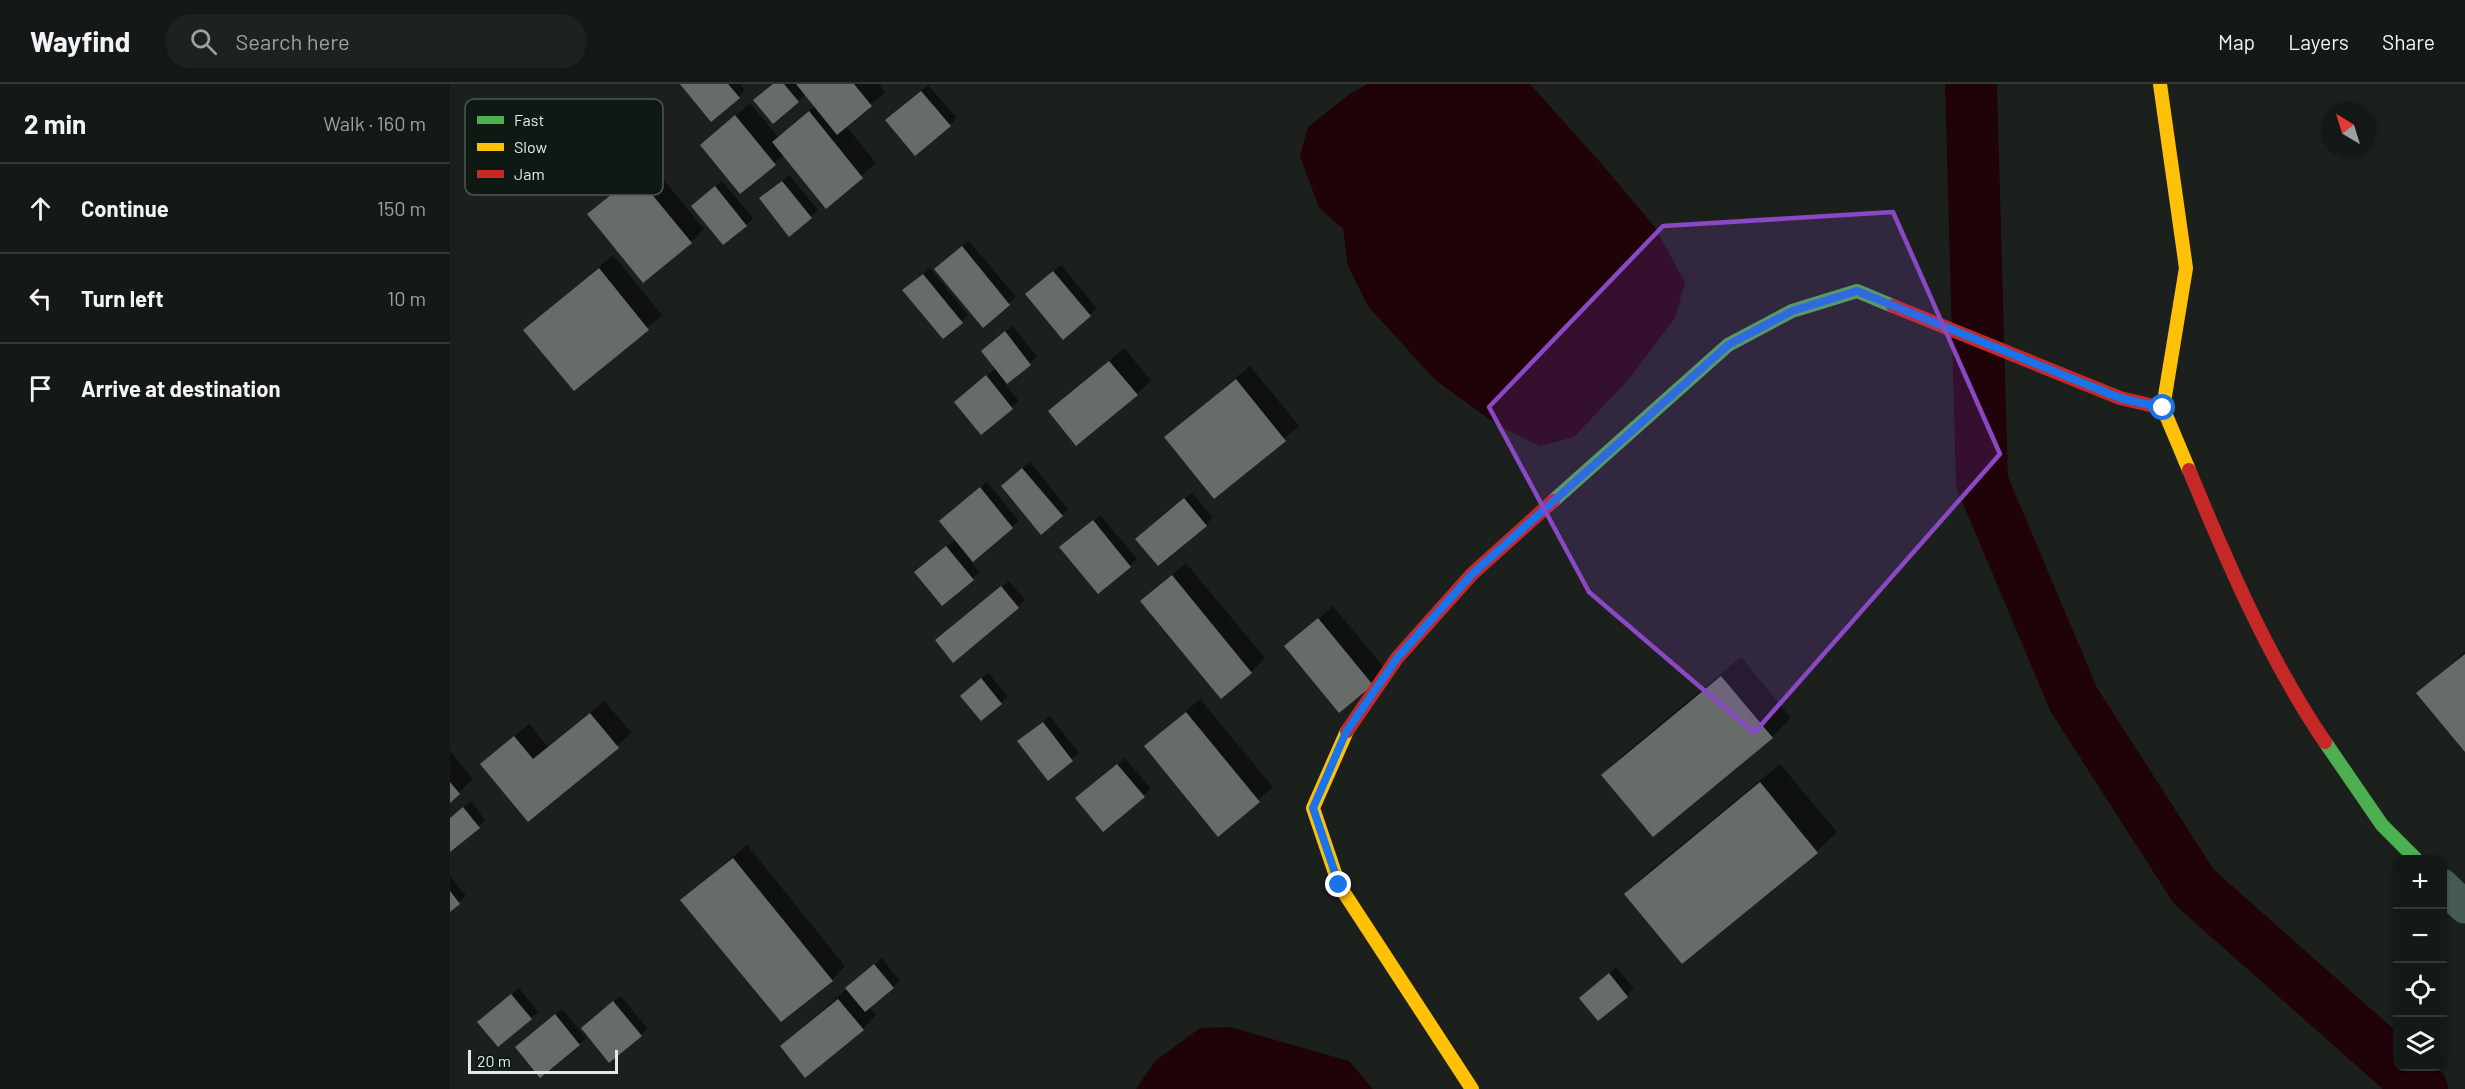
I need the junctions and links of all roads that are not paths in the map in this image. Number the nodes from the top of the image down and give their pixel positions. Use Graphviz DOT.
graph roads {
  1 [pos="2160,84"];
  2 [pos="2163,408"];
  3 [pos="2412,855"];
  4 [pos="2447,890"];
  5 [pos="2465,907"];
  6 [pos="1472,1089"];
  1 -- 2 [label="street"];
  2 -- 3 [label="street"];
  2 -- 6 [label="street"];
  4 -- 5 [label="street"];
}
